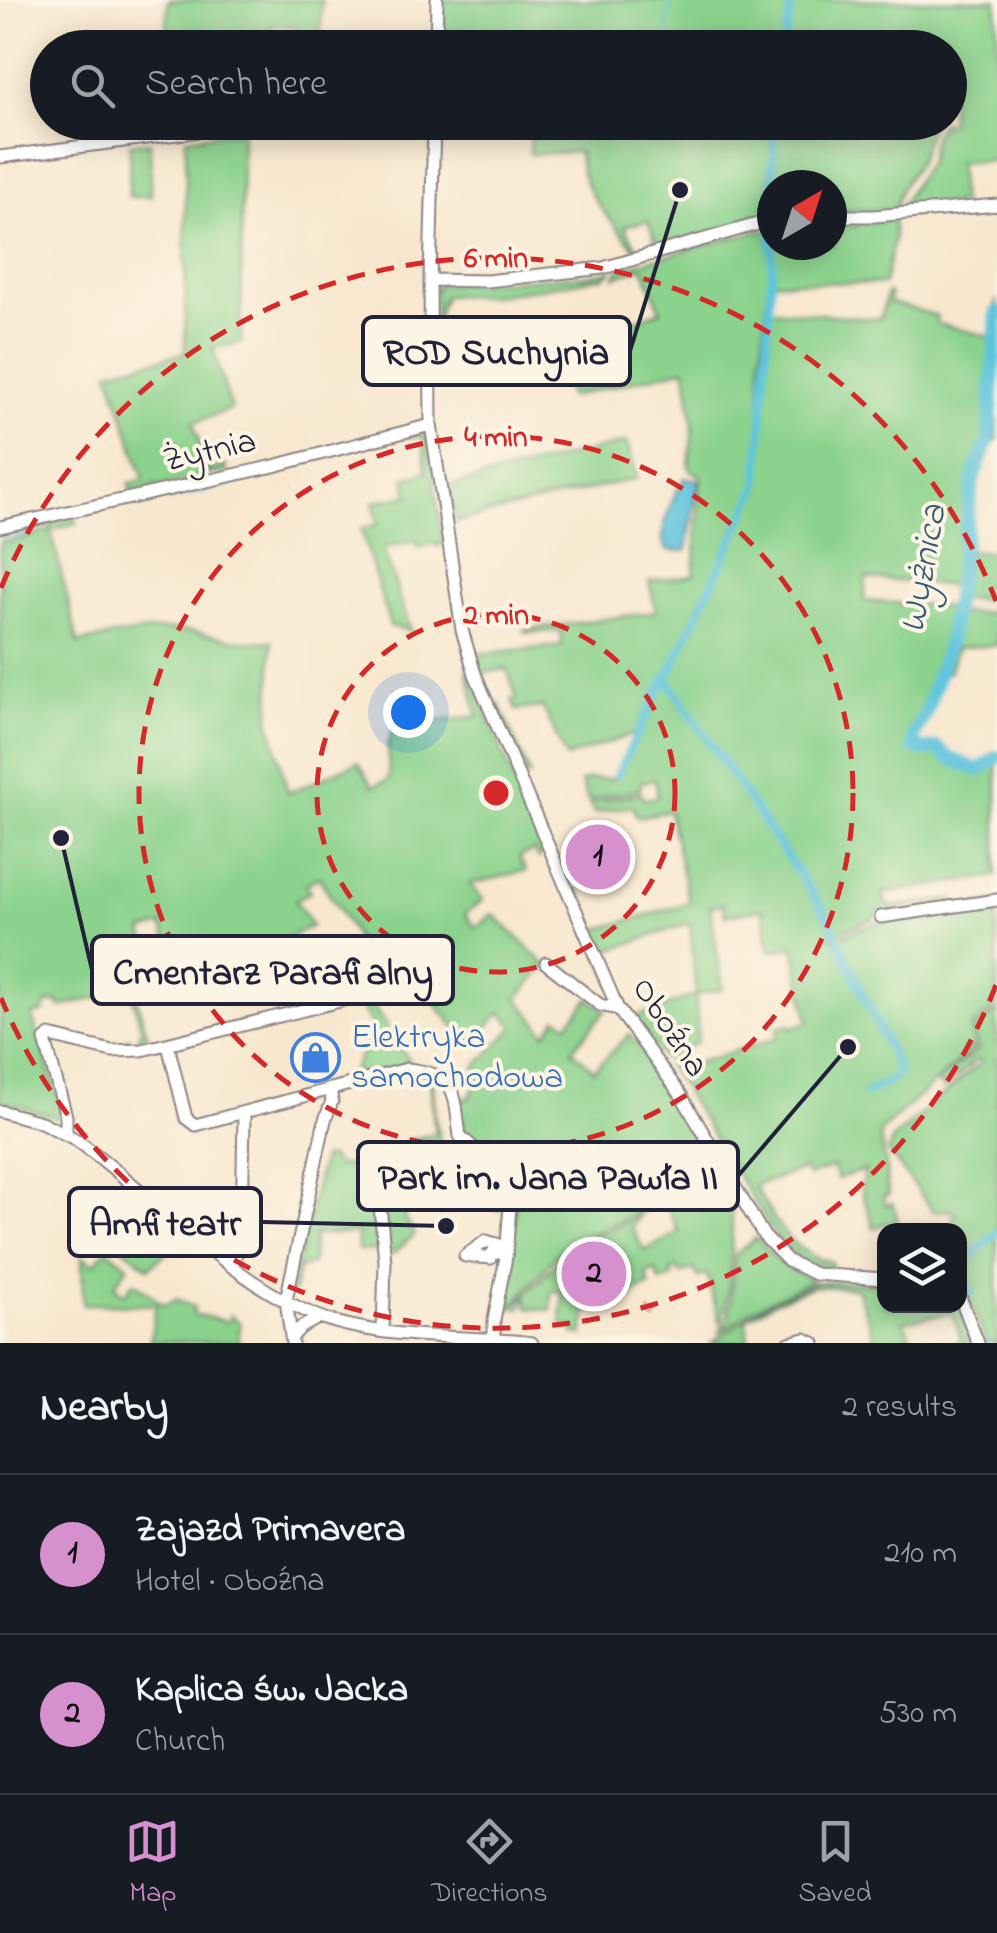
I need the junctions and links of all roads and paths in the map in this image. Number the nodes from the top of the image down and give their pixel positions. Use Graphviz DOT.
graph roads {
  1 [pos="437,0"];
  2 [pos="436,30"];
  3 [pos="131,140"];
  4 [pos="434,140"];
  5 [pos="0,157"];
  6 [pos="997,205"];
  7 [pos="847,216"];
  8 [pos="757,224"];
  9 [pos="430,280"];
  10 [pos="431,425"];
  11 [pos="0,527"];
  12 [pos="997,900"];
  13 [pos="881,917"];
  14 [pos="546,963"];
  15 [pos="352,998"];
  16 [pos="618,1009"];
  17 [pos="168,1045"];
  18 [pos="330,1089"];
  19 [pos="0,1110"];
  20 [pos="244,1113"];
  21 [pos="66,1133"];
  22 [pos="375,1149"];
  23 [pos="233,1264"];
  24 [pos="877,1279"];
  25 [pos="286,1300"];
  26 [pos="966,1313"];
  27 [pos="320,1317"];
  28 [pos="383,1331"];
  29 [pos="292,1341"];
  30 [pos="494,1341"];
  31 [pos="532,1343"];
  32 [pos="789,1343"];
  33 [pos="814,1343"];
  34 [pos="977,1343"];
  1 -- 2 [label="street"];
  3 -- 5 [label="street"];
  4 -- 9 [label="street, Oboźna"];
  6 -- 7 [label="street"];
  8 -- 9 [label="street"];
  9 -- 10 [label="street, Oboźna"];
  10 -- 11 [label="street, Żytnia"];
  10 -- 16 [label="street, Oboźna"];
  12 -- 13 [label="street"];
  14 -- 16 [label="street"];
  15 -- 17 [label="street"];
  16 -- 24 [label="street, Oboźna"];
  17 -- 20 [label="street"];
  17 -- 21 [label="street"];
  18 -- 20 [label="street"];
  18 -- 25 [label="street"];
  18 -- 30 [label="street"];
  19 -- 21 [label="street"];
  20 -- 23 [label="street"];
  21 -- 23 [label="street"];
  22 -- 28 [label="street"];
  23 -- 25 [label="street"];
  25 -- 27 [label="street"];
  25 -- 29 [label="street"];
  26 -- 34 [label="street"];
  27 -- 28 [label="street"];
  27 -- 29 [label="street"];
  28 -- 30 [label="street"];
  30 -- 31 [label="street"];
  32 -- 33 [label="street"];
}
